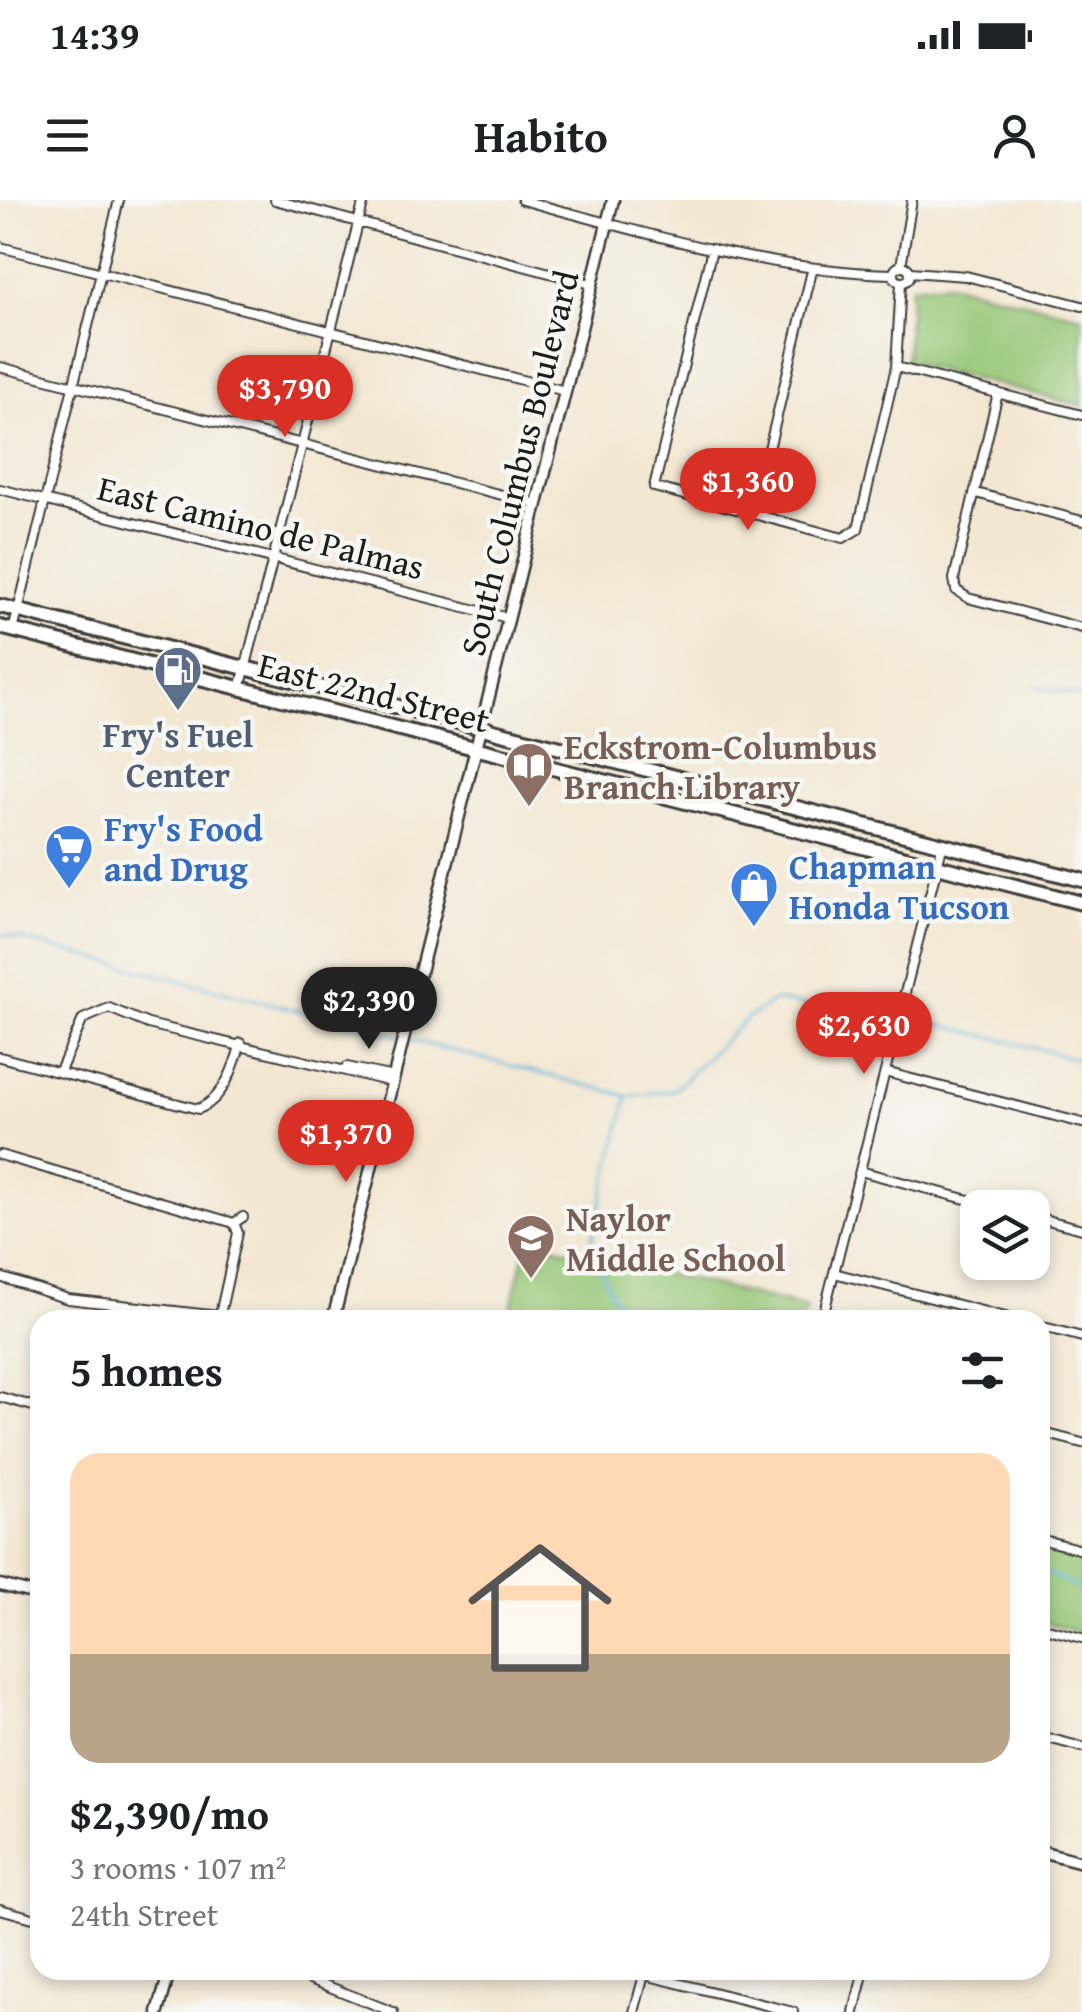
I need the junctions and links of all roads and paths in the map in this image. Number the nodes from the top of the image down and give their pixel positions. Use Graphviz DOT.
graph roads {
  1 [pos="119,200"];
  2 [pos="276,200"];
  3 [pos="364,200"];
  4 [pos="522,200"];
  5 [pos="613,200"];
  6 [pos="912,200"];
  7 [pos="358,222"];
  8 [pos="607,223"];
  9 [pos="0,247"];
  10 [pos="712,249"];
  11 [pos="902,270"];
  12 [pos="812,271"];
  13 [pos="102,273"];
  14 [pos="591,284"];
  15 [pos="1082,306"];
  16 [pos="331,330"];
  17 [pos="0,367"];
  18 [pos="896,367"];
  19 [pos="71,384"];
  20 [pos="565,391"];
  21 [pos="998,394"];
  22 [pos="1082,415"];
  23 [pos="304,444"];
  24 [pos="0,489"];
  25 [pos="976,493"];
  26 [pos="45,501"];
  27 [pos="537,504"];
  28 [pos="753,515"];
  29 [pos="1082,521"];
  30 [pos="274,559"];
  31 [pos="0,606"];
  32 [pos="18,610"];
  33 [pos="508,618"];
  34 [pos="1082,628"];
  35 [pos="6,629"];
  36 [pos="245,670"];
  37 [pos="240,689"];
  38 [pos="483,729"];
  39 [pos="478,748"];
  40 [pos="942,844"];
  41 [pos="937,866"];
  42 [pos="1082,880"];
  43 [pos="1082,903"];
  44 [pos="242,1043"];
  45 [pos="0,1056"];
  46 [pos="60,1071"];
  47 [pos="885,1072"];
  48 [pos="393,1079"];
  49 [pos="1082,1122"];
  50 [pos="0,1156"];
  51 [pos="860,1171"];
  52 [pos="960,1198"];
  53 [pos="243,1216"];
  54 [pos="1050,1221"];
  55 [pos="234,1222"];
  56 [pos="1082,1229"];
  57 [pos="834,1273"];
  58 [pos="0,1277"];
  59 [pos="155,1310"];
  60 [pos="221,1310"];
  61 [pos="335,1310"];
  62 [pos="825,1310"];
  63 [pos="979,1310"];
  64 [pos="1050,1328"];
  65 [pos="1082,1336"];
  66 [pos="0,1397"];
  67 [pos="30,1405"];
  68 [pos="1050,1435"];
  69 [pos="1082,1443"];
  70 [pos="1050,1542"];
  71 [pos="1082,1550"];
  72 [pos="0,1585"];
  73 [pos="30,1592"];
  74 [pos="1050,1630"];
  75 [pos="1082,1638"];
  76 [pos="1050,1739"];
  77 [pos="1082,1747"];
  78 [pos="1050,1854"];
  79 [pos="1082,1862"];
  80 [pos="0,1910"];
  81 [pos="30,1918"];
  82 [pos="167,1980"];
  83 [pos="312,1980"];
  84 [pos="643,1980"];
  85 [pos="664,1980"];
  86 [pos="862,1980"];
  87 [pos="158,2012"];
  88 [pos="392,2012"];
  89 [pos="634,2012"];
  90 [pos="793,2012"];
  91 [pos="854,2012"];
  1 -- 13 [label="street"];
  2 -- 7 [label="street"];
  3 -- 7 [label="street"];
  4 -- 8 [label="street"];
  5 -- 8 [label="street, South Columbus Boulevard"];
  6 -- 11 [label="street"];
  7 -- 14 [label="street"];
  7 -- 16 [label="street"];
  8 -- 10 [label="street"];
  8 -- 14 [label="street, South Columbus Boulevard"];
  9 -- 13 [label="street"];
  10 -- 12 [label="street"];
  10 -- 28 [label="street"];
  11 -- 12 [label="street"];
  11 -- 15 [label="street"];
  11 -- 18 [label="street"];
  12 -- 28 [label="street"];
  13 -- 16 [label="street"];
  13 -- 19 [label="street"];
  14 -- 20 [label="street, South Columbus Boulevard"];
  16 -- 20 [label="street"];
  16 -- 23 [label="street"];
  17 -- 19 [label="street"];
  18 -- 21 [label="street"];
  18 -- 28 [label="street"];
  19 -- 23 [label="street"];
  19 -- 26 [label="street"];
  20 -- 27 [label="street, South Columbus Boulevard"];
  21 -- 22 [label="street"];
  21 -- 25 [label="street"];
  23 -- 27 [label="street"];
  23 -- 30 [label="street"];
  24 -- 26 [label="street, East Camino de Palmas"];
  25 -- 29 [label="street"];
  25 -- 34 [label="street"];
  26 -- 30 [label="street, East Camino de Palmas"];
  26 -- 32 [label="street"];
  27 -- 33 [label="street, South Columbus Boulevard"];
  30 -- 33 [label="street, East Camino de Palmas"];
  30 -- 36 [label="street"];
  31 -- 32 [label="main road, East 22nd Street"];
  32 -- 35 [label="street"];
  32 -- 36 [label="main road, East 22nd Street"];
  33 -- 38 [label="street, South Columbus Boulevard"];
  35 -- 37 [label="main road, East 22nd Street"];
  36 -- 37 [label="street"];
  36 -- 38 [label="main road, East 22nd Street"];
  37 -- 39 [label="main road, East 22nd Street"];
  38 -- 39 [label="street, South Columbus Boulevard"];
  38 -- 40 [label="main road, East 22nd Street"];
  39 -- 41 [label="main road, East 22nd Street"];
  39 -- 48 [label="street, South Columbus Boulevard"];
  40 -- 41 [label="street"];
  40 -- 42 [label="main road, East 22nd Street"];
  41 -- 43 [label="main road, East 22nd Street"];
  41 -- 47 [label="street"];
  44 -- 46 [label="street"];
  44 -- 46 [label="street"];
  44 -- 48 [label="street"];
  45 -- 46 [label="street"];
  47 -- 49 [label="street"];
  47 -- 51 [label="street"];
  48 -- 61 [label="street, South Columbus Boulevard"];
  50 -- 55 [label="street"];
  51 -- 52 [label="street"];
  51 -- 57 [label="street"];
  53 -- 55 [label="street"];
  54 -- 56 [label="street"];
  55 -- 60 [label="street"];
  57 -- 62 [label="street"];
  57 -- 63 [label="street"];
  58 -- 59 [label="street"];
  64 -- 65 [label="street"];
  66 -- 67 [label="street"];
  68 -- 69 [label="street"];
  70 -- 71 [label="street"];
  72 -- 73 [label="street"];
  74 -- 75 [label="street"];
  76 -- 77 [label="street"];
  78 -- 79 [label="street"];
  80 -- 81 [label="street"];
  82 -- 87 [label="street"];
  83 -- 88 [label="street"];
  84 -- 89 [label="street"];
  85 -- 90 [label="street"];
  86 -- 91 [label="street"];
}
